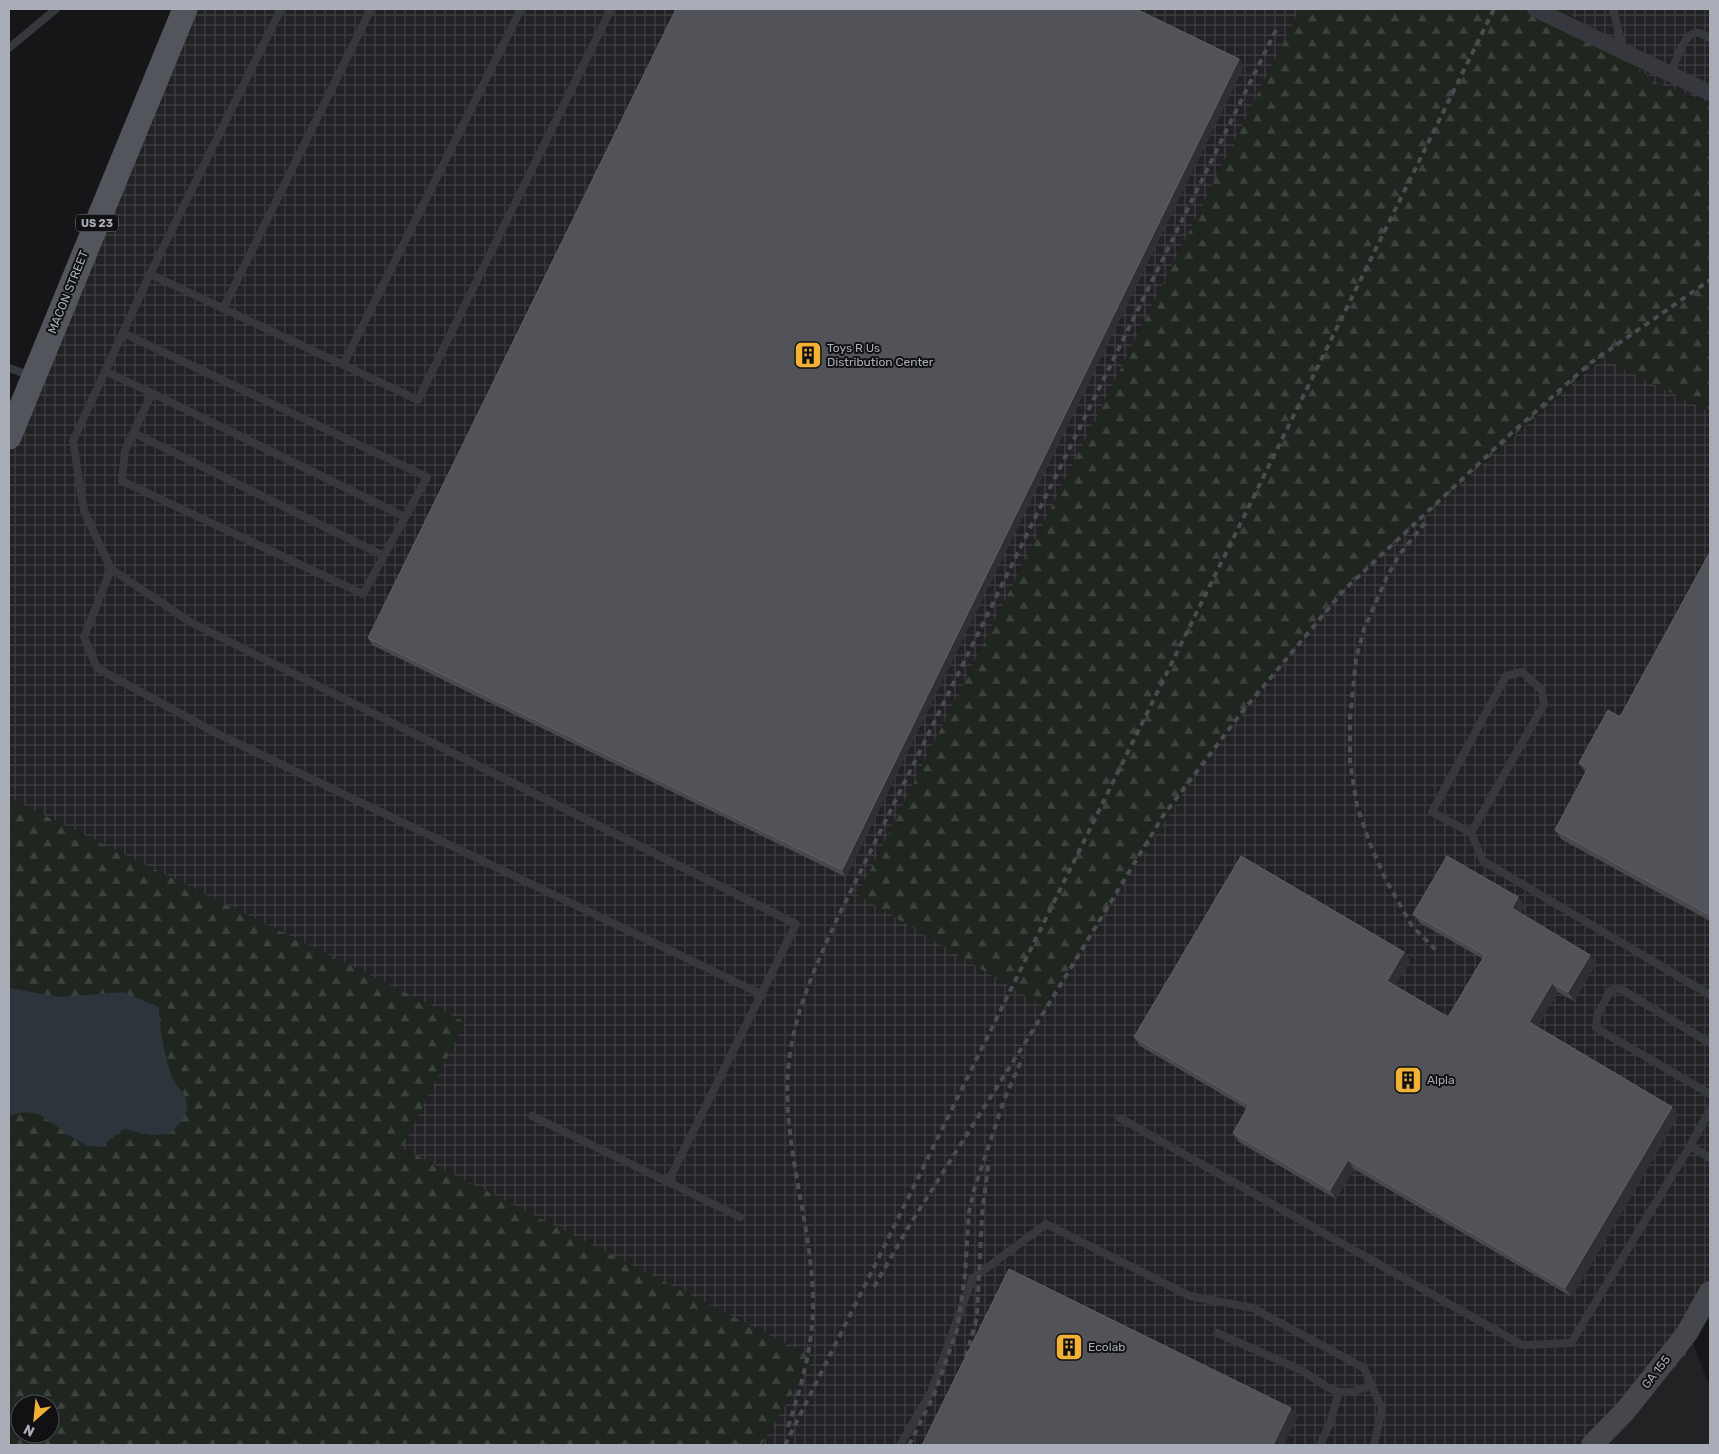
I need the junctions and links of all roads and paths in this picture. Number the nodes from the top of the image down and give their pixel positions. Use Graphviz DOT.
graph roads {
  1 [pos="56,9"];
  2 [pos="185,9"];
  3 [pos="281,9"];
  4 [pos="372,9"];
  5 [pos="521,9"];
  6 [pos="611,9"];
  7 [pos="1535,9"];
  8 [pos="1613,9"];
  9 [pos="1710,38"];
  10 [pos="9,48"];
  11 [pos="1623,50"];
  12 [pos="1671,73"];
  13 [pos="1710,93"];
  14 [pos="150,274"];
  15 [pos="223,309"];
  16 [pos="123,333"];
  17 [pos="343,365"];
  18 [pos="9,368"];
  19 [pos="105,371"];
  20 [pos="34,377"];
  21 [pos="152,394"];
  22 [pos="134,433"];
  23 [pos="9,438"];
  24 [pos="405,517"];
  25 [pos="384,556"];
  26 [pos="111,569"];
  27 [pos="1471,833"];
  28 [pos="761,994"];
  29 [pos="1710,995"];
  30 [pos="1710,1043"];
  31 [pos="1710,1094"];
  32 [pos="1710,1110"];
  33 [pos="532,1116"];
  34 [pos="1120,1118"];
  35 [pos="1690,1146"];
  36 [pos="1710,1158"];
  37 [pos="668,1182"];
  38 [pos="740,1217"];
  39 [pos="1710,1292"];
  40 [pos="1217,1333"];
  41 [pos="1372,1386"];
  42 [pos="1339,1392"];
  43 [pos="900,1445"];
  44 [pos="1320,1445"];
  45 [pos="1374,1445"];
  46 [pos="1592,1445"];
  1 -- 10 [label="lane"];
  2 -- 20 [label="main road, MACON STREET / US 23"];
  3 -- 14 [label="lane"];
  4 -- 15 [label="lane"];
  5 -- 17 [label="lane"];
  6 -- 17 [label="lane"];
  7 -- 11 [label="street"];
  8 -- 11 [label="lane"];
  9 -- 12 [label="lane"];
  11 -- 12 [label="street"];
  12 -- 13 [label="street"];
  14 -- 15 [label="lane"];
  14 -- 16 [label="lane"];
  15 -- 17 [label="lane"];
  16 -- 19 [label="lane"];
  16 -- 24 [label="lane"];
  18 -- 20 [label="lane"];
  19 -- 21 [label="lane"];
  19 -- 26 [label="lane"];
  20 -- 23 [label="main road, MACON STREET / US 23"];
  21 -- 22 [label="lane"];
  21 -- 24 [label="lane"];
  22 -- 25 [label="lane"];
  22 -- 25 [label="lane"];
  24 -- 25 [label="lane"];
  26 -- 28 [label="lane"];
  26 -- 28 [label="lane"];
  27 -- 27 [label="lane"];
  27 -- 29 [label="lane"];
  28 -- 37 [label="lane"];
  30 -- 31 [label="lane"];
  32 -- 35 [label="lane"];
  33 -- 37 [label="lane"];
  34 -- 35 [label="lane"];
  35 -- 36 [label="lane"];
  37 -- 38 [label="lane"];
  39 -- 46 [label="main road, GA 155 / GA 155"];
  40 -- 42 [label="lane"];
  41 -- 42 [label="lane"];
  41 -- 43 [label="lane"];
  41 -- 45 [label="lane"];
  42 -- 44 [label="lane"];
}
